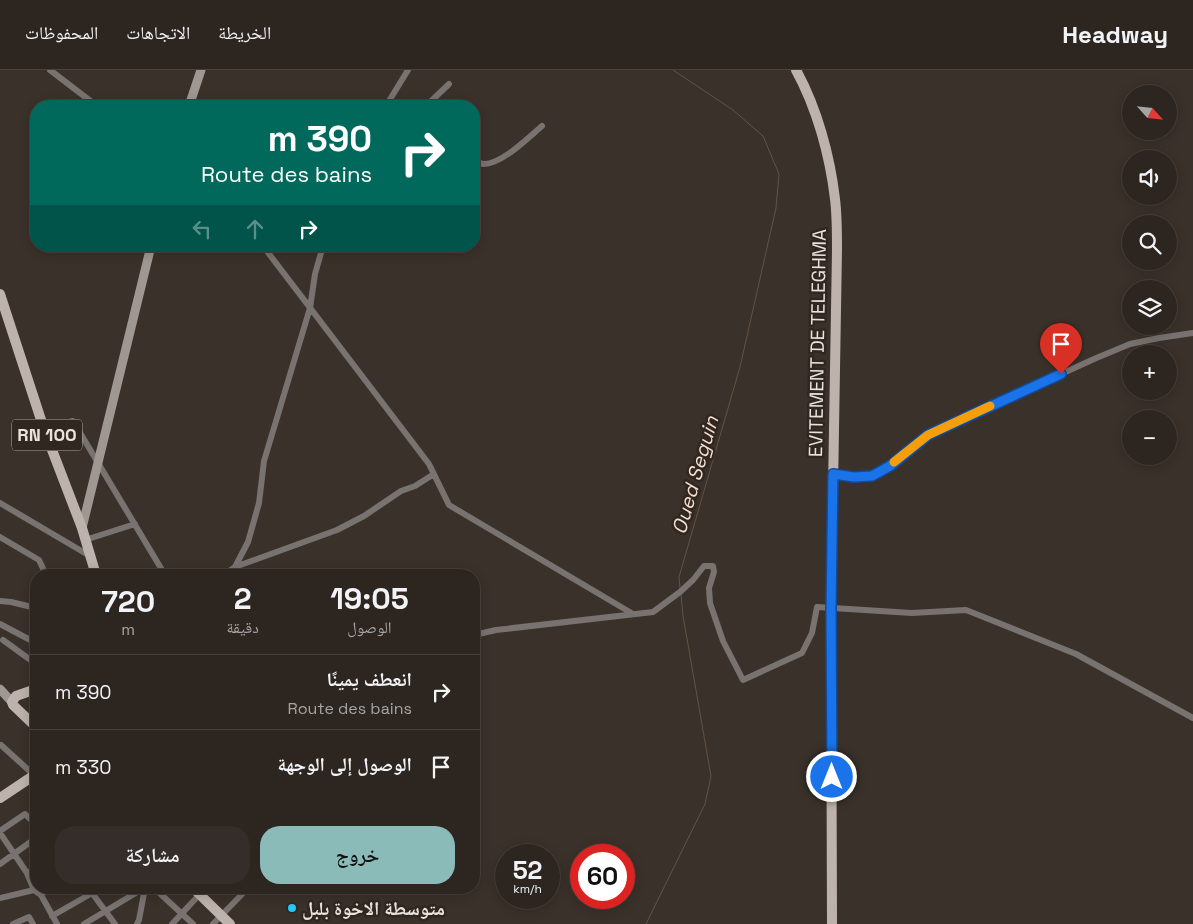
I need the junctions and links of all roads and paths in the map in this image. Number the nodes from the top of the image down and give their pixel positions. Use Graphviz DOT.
graph roads {
  1 [pos="50,70"];
  2 [pos="201,70"];
  3 [pos="408,70"];
  4 [pos="796,70"];
  5 [pos="448,84"];
  6 [pos="89,100"];
  7 [pos="192,100"];
  8 [pos="390,100"];
  9 [pos="434,100"];
  10 [pos="542,126"];
  11 [pos="480,163"];
  12 [pos="150,252"];
  13 [pos="268,252"];
  14 [pos="321,252"];
  15 [pos="0,294"];
  16 [pos="310,308"];
  17 [pos="0,321"];
  18 [pos="12,328"];
  19 [pos="1193,333"];
  20 [pos="44,428"];
  21 [pos="98,463"];
  22 [pos="434,474"];
  23 [pos="833,474"];
  24 [pos="0,503"];
  25 [pos="136,524"];
  26 [pos="82,528"];
  27 [pos="0,537"];
  28 [pos="85,540"];
  29 [pos="90,556"];
  30 [pos="235,567"];
  31 [pos="44,569"];
  32 [pos="94,569"];
  33 [pos="162,569"];
  34 [pos="232,569"];
  35 [pos="0,601"];
  36 [pos="30,607"];
  37 [pos="831,609"];
  38 [pos="633,614"];
  39 [pos="0,624"];
  40 [pos="11,631"];
  41 [pos="480,634"];
  42 [pos="30,640"];
  43 [pos="2,642"];
  44 [pos="30,660"];
  45 [pos="0,689"];
  46 [pos="30,690"];
  47 [pos="12,702"];
  48 [pos="1193,718"];
  49 [pos="30,721"];
  50 [pos="2,745"];
  51 [pos="30,770"];
  52 [pos="30,777"];
  53 [pos="0,797"];
  54 [pos="30,819"];
  55 [pos="0,832"];
  56 [pos="30,843"];
  57 [pos="14,855"];
  58 [pos="0,864"];
  59 [pos="30,872"];
  60 [pos="27,873"];
  61 [pos="30,880"];
  62 [pos="30,891"];
  63 [pos="90,894"];
  64 [pos="93,894"];
  65 [pos="134,894"];
  66 [pos="143,894"];
  67 [pos="161,894"];
  68 [pos="195,894"];
  69 [pos="202,894"];
  70 [pos="242,894"];
  71 [pos="41,895"];
  72 [pos="0,898"];
  73 [pos="106,910"];
  74 [pos="182,913"];
  75 [pos="52,916"];
  76 [pos="222,916"];
  77 [pos="13,924"];
  78 [pos="34,924"];
  79 [pos="57,924"];
  80 [pos="84,924"];
  81 [pos="115,924"];
  82 [pos="137,924"];
  83 [pos="172,924"];
  84 [pos="193,924"];
  85 [pos="213,924"];
  86 [pos="230,924"];
  87 [pos="832,924"];
  1 -- 6 [label="street"];
  2 -- 7 [label="main road"];
  3 -- 8 [label="street"];
  4 -- 23 [label="main road, EVITEMENT DE TELEGHMA"];
  5 -- 9 [label="street"];
  10 -- 11 [label="street"];
  12 -- 21 [label="main road"];
  13 -- 16 [label="street"];
  14 -- 16 [label="street"];
  15 -- 18 [label="main road, RN 100"];
  16 -- 22 [label="street"];
  16 -- 30 [label="street"];
  17 -- 18 [label="street"];
  18 -- 20 [label="main road, RN 100"];
  19 -- 23 [label="street"];
  20 -- 21 [label="street"];
  20 -- 26 [label="main road, RN 100"];
  21 -- 25 [label="street"];
  21 -- 26 [label="main road"];
  22 -- 30 [label="street"];
  22 -- 38 [label="street"];
  23 -- 37 [label="main road, EVITEMENT DE TELEGHMA"];
  24 -- 29 [label="street"];
  25 -- 28 [label="street"];
  25 -- 33 [label="street"];
  26 -- 28 [label="main road, RN 100"];
  27 -- 31 [label="street"];
  28 -- 29 [label="main road, RN 100"];
  29 -- 32 [label="main road, RN 100"];
  30 -- 34 [label="street"];
  35 -- 36 [label="street"];
  37 -- 38 [label="street"];
  37 -- 48 [label="street"];
  37 -- 87 [label="main road, EVITEMENT DE TELEGHMA"];
  38 -- 41 [label="street"];
  39 -- 40 [label="street"];
  40 -- 42 [label="street"];
  40 -- 43 [label="street"];
  43 -- 44 [label="street"];
  45 -- 47 [label="main road"];
  46 -- 47 [label="main road"];
  47 -- 49 [label="main road"];
  50 -- 51 [label="street"];
  52 -- 53 [label="main road"];
  54 -- 55 [label="street"];
  55 -- 57 [label="street"];
  56 -- 57 [label="street"];
  57 -- 58 [label="street"];
  57 -- 60 [label="street"];
  59 -- 60 [label="street"];
  60 -- 61 [label="street"];
  62 -- 72 [label="street"];
  63 -- 75 [label="street"];
  64 -- 73 [label="street"];
  65 -- 73 [label="street"];
  66 -- 82 [label="street"];
  67 -- 74 [label="street"];
  68 -- 74 [label="street"];
  69 -- 76 [label="main road"];
  70 -- 76 [label="street"];
  71 -- 75 [label="street"];
  73 -- 80 [label="street"];
  73 -- 81 [label="street"];
  74 -- 83 [label="street"];
  74 -- 84 [label="street"];
  75 -- 79 [label="street"];
  76 -- 85 [label="street"];
  76 -- 86 [label="main road"];
  77 -- 78 [label="street"];
}
